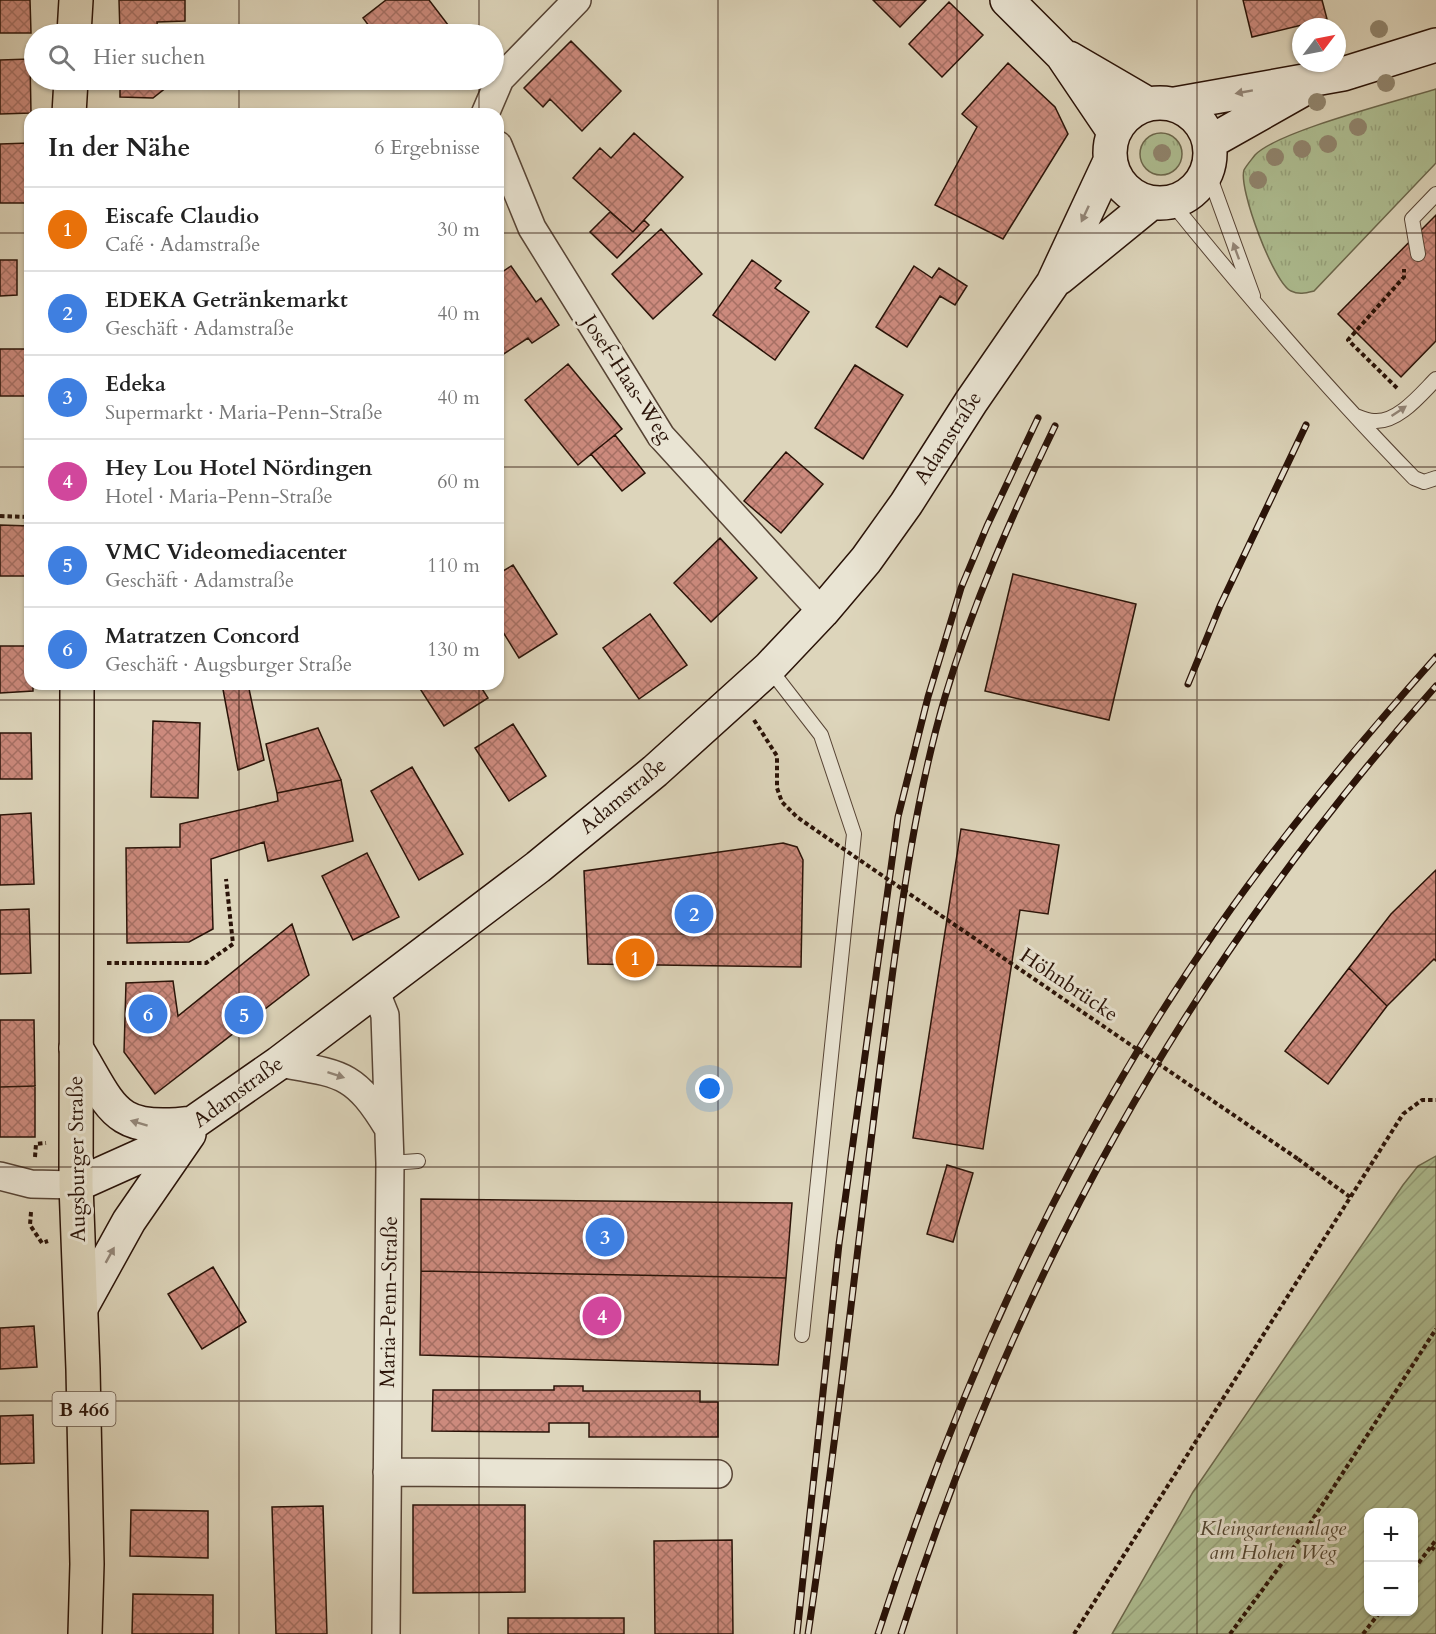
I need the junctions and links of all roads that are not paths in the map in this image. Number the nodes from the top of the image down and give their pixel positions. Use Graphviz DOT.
graph roads {
  1 [pos="76,0"];
  2 [pos="577,0"];
  3 [pos="1007,0"];
  4 [pos="75,24"];
  5 [pos="1436,45"];
  6 [pos="1062,55"];
  7 [pos="504,75"];
  8 [pos="1323,79"];
  9 [pos="70,90"];
  10 [pos="495,90"];
  11 [pos="1161,104"];
  12 [pos="69,108"];
  13 [pos="488,108"];
  14 [pos="1112,147"];
  15 [pos="1209,157"];
  16 [pos="504,160"];
  17 [pos="1436,194"];
  18 [pos="1161,203"];
  19 [pos="1418,254"];
  20 [pos="1053,283"];
  21 [pos="1256,306"];
  22 [pos="1436,379"];
  23 [pos="1353,416"];
  24 [pos="1436,478"];
  25 [pos="822,612"];
  26 [pos="769,668"];
  27 [pos="77,690"];
  28 [pos="375,990"];
  29 [pos="76,1048"];
  30 [pos="279,1063"];
  31 [pos="196,1122"];
  32 [pos="390,1132"];
  33 [pos="418,1161"];
  34 [pos="390,1163"];
  35 [pos="0,1176"];
  36 [pos="76,1185"];
  37 [pos="82,1306"];
  38 [pos="802,1335"];
  39 [pos="387,1472"];
  40 [pos="718,1474"];
  41 [pos="84,1634"];
  42 [pos="386,1634"];
  1 -- 4 [label="main road"];
  2 -- 7 [label="street"];
  3 -- 6 [label="main road"];
  5 -- 8 [label="main road"];
  6 -- 11 [label="main road"];
  6 -- 14 [label="main road"];
  8 -- 11 [label="main road, one-way"];
  8 -- 15 [label="main road"];
  9 -- 12 [label="main road"];
  10 -- 13 [label="street"];
  11 -- 14 [label="main road"];
  11 -- 15 [label="main road"];
  14 -- 18 [label="main road"];
  14 -- 20 [label="main road, Adamstraße, one-way"];
  15 -- 18 [label="main road"];
  21 -- 15 [label="lane, one-way"];
  16 -- 25 [label="street, Josef-Haas-Weg"];
  17 -- 19 [label="lane"];
  18 -- 20 [label="main road, Adamstraße"];
  18 -- 21 [label="lane"];
  20 -- 25 [label="main road, Adamstraße"];
  21 -- 23 [label="lane"];
  23 -- 22 [label="lane, one-way"];
  23 -- 24 [label="lane"];
  25 -- 26 [label="main road, Adamstraße"];
  26 -- 28 [label="main road, Adamstraße"];
  26 -- 38 [label="lane"];
  27 -- 29 [label="main road, Augsburger Straße"];
  28 -- 30 [label="main road, Adamstraße"];
  28 -- 32 [label="street, Maria-Penn-Straße"];
  31 -- 29 [label="main road, one-way"];
  29 -- 36 [label="main road, Augsburger Straße"];
  30 -- 31 [label="main road, Adamstraße"];
  30 -- 32 [label="street, one-way"];
  31 -- 36 [label="main road, Adamstraße"];
  37 -- 31 [label="main road, one-way"];
  32 -- 34 [label="street, Maria-Penn-Straße"];
  33 -- 34 [label="lane"];
  34 -- 39 [label="street, Maria-Penn-Straße"];
  35 -- 36 [label="street"];
  36 -- 37 [label="main road, Augsburger Straße / B 466"];
  37 -- 41 [label="main road, Augsburger Straße / B 466"];
  39 -- 40 [label="street"];
  39 -- 42 [label="street, Maria-Penn-Straße"];
}
